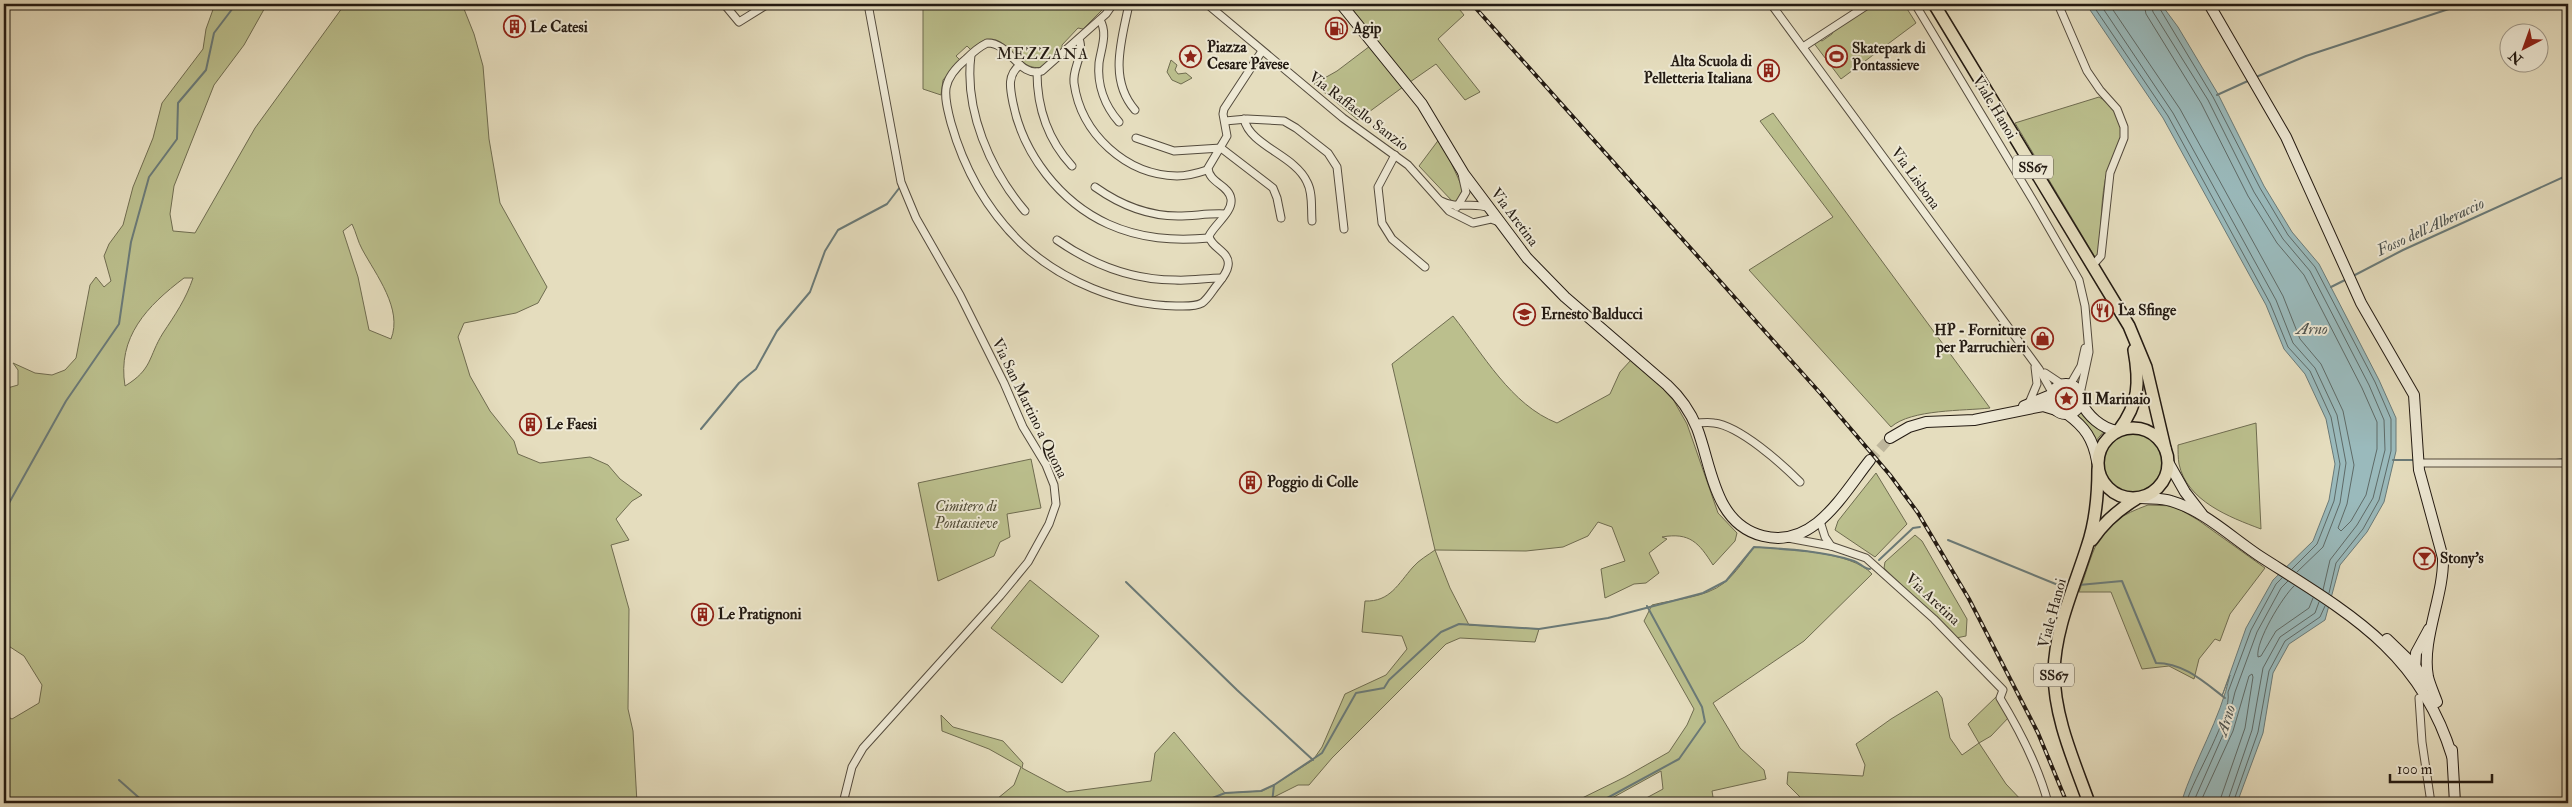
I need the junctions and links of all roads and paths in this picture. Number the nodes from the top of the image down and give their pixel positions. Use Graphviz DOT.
graph roads {
  1 [pos="724,4"];
  2 [pos="768,4"];
  3 [pos="868,4"];
  4 [pos="1113,4"];
  5 [pos="1129,4"];
  6 [pos="1207,4"];
  7 [pos="1341,4"];
  8 [pos="1771,4"];
  9 [pos="1868,4"];
  10 [pos="1915,4"];
  11 [pos="1934,4"];
  12 [pos="2058,4"];
  13 [pos="2209,4"];
  14 [pos="1100,20"];
  15 [pos="1079,39"];
  16 [pos="1803,47"];
  17 [pos="1262,51"];
  18 [pos="970,55"];
  19 [pos="1020,65"];
  20 [pos="1037,72"];
  21 [pos="1135,110"];
  22 [pos="1244,119"];
  23 [pos="1225,121"];
  24 [pos="1119,122"];
  25 [pos="1136,138"];
  26 [pos="1220,148"];
  27 [pos="1395,155"];
  28 [pos="1072,166"];
  29 [pos="1460,169"];
  30 [pos="1208,170"];
  31 [pos="1095,187"];
  32 [pos="1441,201"];
  33 [pos="1457,206"];
  34 [pos="1488,207"];
  35 [pos="1025,211"];
  36 [pos="1225,214"];
  37 [pos="1281,218"];
  38 [pos="1312,220"];
  39 [pos="1488,220"];
  40 [pos="1499,222"];
  41 [pos="1344,229"];
  42 [pos="1209,238"];
  43 [pos="1057,240"];
  44 [pos="2093,265"];
  45 [pos="1425,267"];
  46 [pos="1220,281"];
  47 [pos="2130,331"];
  48 [pos="2087,338"];
  49 [pos="2034,362"];
  50 [pos="2039,369"];
  51 [pos="2067,385"];
  52 [pos="2053,394"];
  53 [pos="2080,398"];
  54 [pos="2029,403"];
  55 [pos="2056,410"];
  56 [pos="2011,412"];
  57 [pos="2067,414"];
  58 [pos="1695,422"];
  59 [pos="2118,431"];
  60 [pos="1890,438"];
  61 [pos="2165,448"];
  62 [pos="1870,460"];
  63 [pos="2168,462"];
  64 [pos="2418,463"];
  65 [pos="2568,463"];
  66 [pos="2097,465"];
  67 [pos="1800,482"];
  68 [pos="2139,498"];
  69 [pos="2206,518"];
  70 [pos="1820,521"];
  71 [pos="1809,530"];
  72 [pos="1788,538"];
  73 [pos="1818,543"];
  74 [pos="1831,546"];
  75 [pos="2088,546"];
  76 [pos="2358,620"];
  77 [pos="2384,636"];
  78 [pos="2425,648"];
  79 [pos="2397,658"];
  80 [pos="2415,666"];
  81 [pos="2421,687"];
  82 [pos="2420,698"];
  83 [pos="2438,702"];
  84 [pos="2452,756"];
  85 [pos="843,803"];
  86 [pos="2048,803"];
  87 [pos="2089,803"];
  88 [pos="2431,803"];
  89 [pos="2455,803"];
  1 -- 2 [label="street"];
  3 -- 85 [label="street, Via San Martino a Quona"];
  4 -- 14 [label="street"];
  5 -- 21 [label="street"];
  6 -- 17 [label="street, Via Raffaello Sanzio"];
  7 -- 29 [label="main road, Via Aretina"];
  8 -- 16 [label="street, Via Lisbona"];
  9 -- 16 [label="street"];
  10 -- 48 [label="street, Viale Hanoi"];
  11 -- 44 [label="main road, SS67"];
  12 -- 44 [label="street"];
  13 -- 64 [label="main road"];
  14 -- 15 [label="street"];
  14 -- 24 [label="street"];
  15 -- 20 [label="street"];
  15 -- 30 [label="street"];
  16 -- 49 [label="street, Via Lisbona"];
  17 -- 23 [label="street"];
  17 -- 27 [label="street, Via Raffaello Sanzio"];
  18 -- 19 [label="street"];
  18 -- 35 [label="street"];
  18 -- 46 [label="street"];
  19 -- 20 [label="street"];
  19 -- 42 [label="street"];
  20 -- 28 [label="street"];
  22 -- 23 [label="street"];
  22 -- 38 [label="street"];
  22 -- 41 [label="street"];
  23 -- 26 [label="street"];
  25 -- 26 [label="street"];
  26 -- 30 [label="street"];
  26 -- 37 [label="street"];
  27 -- 32 [label="street, Via Raffaello Sanzio"];
  27 -- 45 [label="street"];
  29 -- 33 [label="street"];
  29 -- 34 [label="main road, Via Aretina"];
  30 -- 36 [label="street"];
  31 -- 36 [label="street"];
  32 -- 33 [label="street"];
  32 -- 39 [label="street, Via Raffaello Sanzio"];
  33 -- 34 [label="street"];
  34 -- 39 [label="street"];
  34 -- 40 [label="main road, Via Aretina"];
  36 -- 42 [label="street"];
  39 -- 40 [label="street"];
  40 -- 58 [label="main road, Via Aretina"];
  42 -- 46 [label="street"];
  43 -- 46 [label="street"];
  44 -- 47 [label="main road, SS67"];
  47 -- 59 [label="main road, SS67"];
  47 -- 61 [label="main road, SS67"];
  48 -- 51 [label="street, Viale Hanoi"];
  48 -- 53 [label="street, Viale Hanoi"];
  49 -- 50 [label="street, Via Lisbona"];
  49 -- 54 [label="street"];
  50 -- 51 [label="street, Via Lisbona"];
  50 -- 52 [label="street, Via Lisbona"];
  51 -- 52 [label="main road, Viale Hanoi"];
  51 -- 53 [label="main road"];
  52 -- 54 [label="main road"];
  52 -- 55 [label="main road"];
  53 -- 57 [label="main road"];
  53 -- 59 [label="main road"];
  54 -- 56 [label="main road"];
  55 -- 56 [label="main road"];
  55 -- 57 [label="main road, Viale Hanoi"];
  56 -- 60 [label="main road"];
  57 -- 66 [label="main road, Viale Hanoi"];
  58 -- 67 [label="street"];
  58 -- 72 [label="main road, Via Aretina"];
  59 -- 61 [label="main road"];
  59 -- 66 [label="main road, Viale Hanoi"];
  61 -- 63 [label="main road"];
  62 -- 70 [label="main road, Via Aretina"];
  63 -- 68 [label="main road, Viale Hanoi"];
  63 -- 69 [label="main road"];
  64 -- 65 [label="street"];
  64 -- 78 [label="main road"];
  66 -- 68 [label="main road, Viale Hanoi"];
  66 -- 75 [label="main road, Viale Hanoi / SS67"];
  68 -- 69 [label="main road"];
  68 -- 75 [label="main road, Viale Hanoi / SS67"];
  69 -- 76 [label="main road"];
  70 -- 71 [label="main road, Via Aretina"];
  70 -- 74 [label="street"];
  71 -- 72 [label="main road, Via Aretina"];
  71 -- 73 [label="street"];
  72 -- 73 [label="street, Via Aretina"];
  73 -- 74 [label="street, Via Aretina"];
  74 -- 86 [label="street, Via Aretina"];
  75 -- 87 [label="main road, Viale Hanoi / SS67"];
  76 -- 77 [label="main road"];
  76 -- 79 [label="main road"];
  77 -- 78 [label="main road"];
  77 -- 80 [label="main road"];
  78 -- 80 [label="main road"];
  78 -- 83 [label="main road"];
  79 -- 80 [label="main road"];
  79 -- 81 [label="main road"];
  80 -- 81 [label="main road"];
  80 -- 83 [label="main road"];
  81 -- 84 [label="main road"];
  82 -- 88 [label="street"];
  83 -- 84 [label="main road"];
  84 -- 89 [label="main road"];
}
